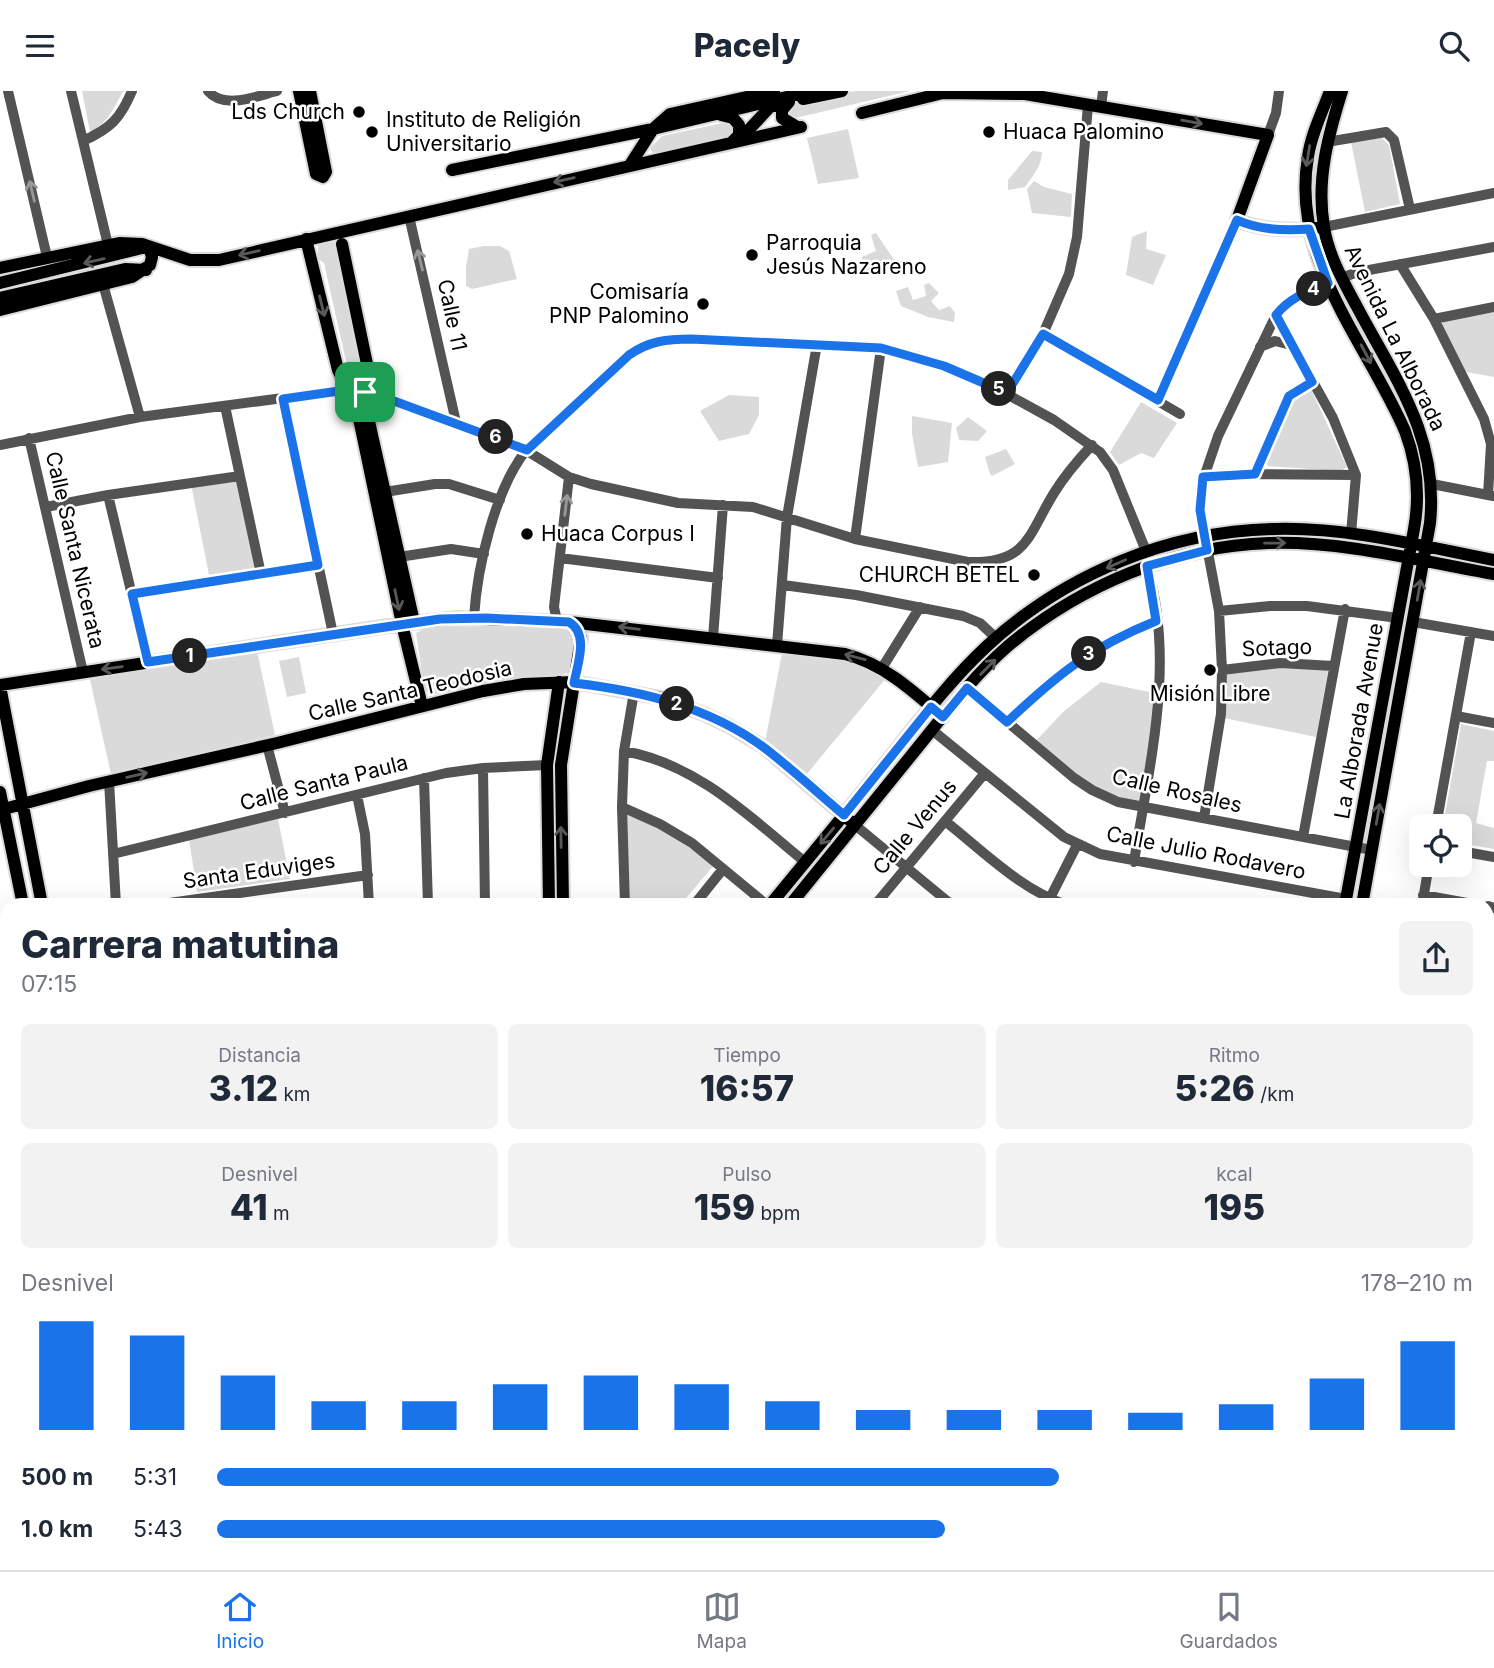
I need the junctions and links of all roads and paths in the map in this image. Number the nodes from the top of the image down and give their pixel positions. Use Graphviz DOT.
graph roads {
  1 [pos="8,91"];
  2 [pos="71,91"];
  3 [pos="132,91"];
  4 [pos="208,91"];
  5 [pos="277,91"];
  6 [pos="299,91"];
  7 [pos="310,91"];
  8 [pos="774,91"];
  9 [pos="812,91"];
  10 [pos="842,91"];
  11 [pos="1103,91"];
  12 [pos="1279,91"];
  13 [pos="1330,91"];
  14 [pos="1342,91"];
  15 [pos="941,92"];
  16 [pos="789,102"];
  17 [pos="1094,106"];
  18 [pos="862,113"];
  19 [pos="716,115"];
  20 [pos="653,129"];
  21 [pos="626,134"];
  22 [pos="1268,135"];
  23 [pos="83,141"];
  24 [pos="735,141"];
  25 [pos="1327,142"];
  26 [pos="639,149"];
  27 [pos="657,158"];
  28 [pos="631,165"];
  29 [pos="452,170"];
  30 [pos="1494,193"];
  31 [pos="1410,209"];
  32 [pos="409,216"];
  33 [pos="1237,220"];
  34 [pos="1324,227"];
  35 [pos="1309,229"];
  36 [pos="306,239"];
  37 [pos="108,244"];
  38 [pos="342,244"];
  39 [pos="149,247"];
  40 [pos="1494,247"];
  41 [pos="47,257"];
  42 [pos="1401,264"];
  43 [pos="0,268"];
  44 [pos="146,270"];
  45 [pos="1342,278"];
  46 [pos="0,283"];
  47 [pos="1328,283"];
  48 [pos="103,284"];
  49 [pos="0,298"];
  50 [pos="1494,307"];
  51 [pos="0,310"];
  52 [pos="1276,315"];
  53 [pos="1434,319"];
  54 [pos="1043,334"];
  55 [pos="817,344"];
  56 [pos="1291,345"];
  57 [pos="881,348"];
  58 [pos="1260,348"];
  59 [pos="1312,382"];
  60 [pos="349,391"];
  61 [pos="365,392"];
  62 [pos="1007,393"];
  63 [pos="283,399"];
  64 [pos="1158,400"];
  65 [pos="225,406"];
  66 [pos="1180,414"];
  67 [pos="140,417"];
  68 [pos="456,422"];
  69 [pos="29,438"];
  70 [pos="1492,444"];
  71 [pos="0,445"];
  72 [pos="1092,445"];
  73 [pos="527,450"];
  74 [pos="1255,474"];
  75 [pos="1356,475"];
  76 [pos="240,477"];
  77 [pos="569,477"];
  78 [pos="1203,477"];
  79 [pos="1432,484"];
  80 [pos="385,492"];
  81 [pos="108,495"];
  82 [pos="1491,496"];
  83 [pos="500,500"];
  84 [pos="723,505"];
  85 [pos="46,507"];
  86 [pos="787,517"];
  87 [pos="1351,534"];
  88 [pos="1204,537"];
  89 [pos="855,539"];
  90 [pos="1411,545"];
  91 [pos="1426,547"];
  92 [pos="1207,550"];
  93 [pos="1146,551"];
  94 [pos="484,554"];
  95 [pos="399,557"];
  96 [pos="560,558"];
  97 [pos="1409,558"];
  98 [pos="1494,560"];
  99 [pos="1423,561"];
  100 [pos="318,565"];
  101 [pos="1147,566"];
  102 [pos="261,574"];
  103 [pos="1494,574"];
  104 [pos="718,578"];
  105 [pos="783,585"];
  106 [pos="132,594"];
  107 [pos="920,607"];
  108 [pos="1345,609"];
  109 [pos="1219,611"];
  110 [pos="474,618"];
  111 [pos="1398,618"];
  112 [pos="563,621"];
  113 [pos="1156,621"];
  114 [pos="1413,622"];
  115 [pos="408,623"];
  116 [pos="1137,629"];
  117 [pos="1471,632"];
  118 [pos="333,634"];
  119 [pos="714,634"];
  120 [pos="1494,636"];
  121 [pos="996,638"];
  122 [pos="1158,643"];
  123 [pos="777,645"];
  124 [pos="148,662"];
  125 [pos="1333,666"];
  126 [pos="882,668"];
  127 [pos="1222,670"];
  128 [pos="83,672"];
  129 [pos="559,682"];
  130 [pos="574,683"];
  131 [pos="0,686"];
  132 [pos="967,688"];
  133 [pos="634,692"];
  134 [pos="422,706"];
  135 [pos="931,707"];
  136 [pos="1456,716"];
  137 [pos="943,717"];
  138 [pos="1007,722"];
  139 [pos="1494,723"];
  140 [pos="932,730"];
  141 [pos="267,745"];
  142 [pos="624,751"];
  143 [pos="547,765"];
  144 [pos="483,768"];
  145 [pos="985,773"];
  146 [pos="424,778"];
  147 [pos="109,781"];
  148 [pos="0,792"];
  149 [pos="357,795"];
  150 [pos="23,803"];
  151 [pos="622,807"];
  152 [pos="1143,807"];
  153 [pos="2,810"];
  154 [pos="285,813"];
  155 [pos="1438,814"];
  156 [pos="844,815"];
  157 [pos="1204,818"];
  158 [pos="945,821"];
  159 [pos="855,825"];
  160 [pos="1303,837"];
  161 [pos="1077,845"];
  162 [pos="1356,847"];
  163 [pos="1372,850"];
  164 [pos="1472,853"];
  165 [pos="113,854"];
  166 [pos="1494,857"];
  167 [pos="805,862"];
  168 [pos="1134,862"];
  169 [pos="907,866"];
  170 [pos="723,869"];
  171 [pos="368,875"];
  172 [pos="1427,877"];
  173 [pos="21,898"];
  174 [pos="41,898"];
  175 [pos="116,898"];
  176 [pos="205,898"];
  177 [pos="369,898"];
  178 [pos="428,898"];
  179 [pos="485,898"];
  180 [pos="549,898"];
  181 [pos="563,898"];
  182 [pos="625,898"];
  183 [pos="700,898"];
  184 [pos="760,898"];
  185 [pos="771,898"];
  186 [pos="796,898"];
  187 [pos="881,898"];
  188 [pos="944,898"];
  189 [pos="1043,898"];
  190 [pos="1050,898"];
  191 [pos="1325,898"];
  192 [pos="1347,898"];
  193 [pos="1363,898"];
  194 [pos="1423,898"];
  41 -- 1 [label="street, one-way"];
  2 -- 23 [label="street"];
  3 -- 23 [label="street"];
  4 -- 5 [label="street"];
  6 -- 7 [label="main road"];
  8 -- 20 [label="main road"];
  9 -- 19 [label="main road"];
  10 -- 16 [label="main road"];
  11 -- 17 [label="street"];
  12 -- 22 [label="street"];
  13 -- 35 [label="main road, Avenida La Alborada, one-way"];
  14 -- 25 [label="main road, Avenida La Alborada"];
  15 -- 17 [label="main road"];
  15 -- 18 [label="main road"];
  16 -- 24 [label="main road"];
  16 -- 24 [label="main road"];
  17 -- 22 [label="main road, one-way"];
  17 -- 54 [label="street"];
  19 -- 20 [label="main road"];
  19 -- 24 [label="main road"];
  20 -- 21 [label="main road"];
  20 -- 26 [label="main road"];
  21 -- 26 [label="main road"];
  21 -- 29 [label="main road"];
  22 -- 33 [label="main road"];
  23 -- 37 [label="street"];
  24 -- 27 [label="main road"];
  25 -- 31 [label="street"];
  25 -- 34 [label="main road, Avenida La Alborada"];
  26 -- 27 [label="main road"];
  26 -- 28 [label="main road"];
  27 -- 28 [label="main road"];
  28 -- 32 [label="main road, one-way"];
  30 -- 31 [label="street"];
  31 -- 34 [label="street"];
  32 -- 36 [label="main road"];
  68 -- 32 [label="street, Calle 11, one-way"];
  33 -- 35 [label="main road"];
  33 -- 64 [label="street"];
  34 -- 35 [label="main road"];
  34 -- 45 [label="main road, Avenida La Alborada"];
  35 -- 47 [label="main road, Avenida La Alborada"];
  36 -- 39 [label="main road, one-way"];
  36 -- 60 [label="main road, one-way"];
  37 -- 39 [label="main road"];
  37 -- 41 [label="main road"];
  38 -- 61 [label="main road"];
  39 -- 44 [label="main road"];
  39 -- 46 [label="main road, one-way"];
  40 -- 42 [label="street"];
  41 -- 43 [label="main road"];
  42 -- 45 [label="street"];
  42 -- 53 [label="street"];
  44 -- 48 [label="main road"];
  44 -- 49 [label="main road"];
  45 -- 79 [label="main road, Avenida La Alborada"];
  47 -- 52 [label="street"];
  47 -- 90 [label="main road, Avenida La Alborada, one-way"];
  48 -- 51 [label="main road"];
  48 -- 67 [label="street"];
  50 -- 53 [label="street"];
  52 -- 56 [label="street"];
  52 -- 58 [label="street"];
  53 -- 70 [label="street"];
  54 -- 62 [label="street"];
  54 -- 64 [label="street"];
  55 -- 57 [label="street"];
  55 -- 73 [label="street"];
  55 -- 86 [label="street"];
  56 -- 58 [label="street"];
  56 -- 59 [label="street"];
  57 -- 62 [label="street"];
  57 -- 89 [label="street"];
  58 -- 78 [label="street"];
  59 -- 74 [label="street"];
  59 -- 75 [label="street"];
  60 -- 61 [label="street"];
  60 -- 63 [label="street"];
  60 -- 115 [label="main road, one-way"];
  61 -- 68 [label="street"];
  61 -- 80 [label="main road"];
  62 -- 72 [label="street"];
  63 -- 65 [label="street"];
  63 -- 100 [label="street"];
  64 -- 66 [label="street"];
  65 -- 67 [label="street"];
  65 -- 76 [label="street"];
  67 -- 69 [label="street"];
  68 -- 73 [label="street"];
  69 -- 71 [label="street"];
  69 -- 85 [label="street, Calle Santa Nicerata"];
  70 -- 82 [label="street"];
  72 -- 89 [label="street"];
  72 -- 93 [label="street"];
  73 -- 77 [label="street"];
  73 -- 83 [label="street"];
  74 -- 75 [label="street"];
  74 -- 78 [label="street"];
  75 -- 87 [label="street"];
  76 -- 81 [label="street"];
  76 -- 102 [label="street"];
  77 -- 84 [label="street"];
  96 -- 77 [label="street, one-way"];
  78 -- 88 [label="street"];
  79 -- 82 [label="street"];
  79 -- 91 [label="main road, Avenida La Alborada"];
  80 -- 83 [label="street"];
  80 -- 95 [label="main road"];
  81 -- 85 [label="street"];
  81 -- 106 [label="street"];
  83 -- 94 [label="street"];
  84 -- 86 [label="street"];
  84 -- 104 [label="street"];
  85 -- 128 [label="street, Calle Santa Nicerata"];
  86 -- 89 [label="street"];
  86 -- 105 [label="street"];
  87 -- 88 [label="main road"];
  87 -- 90 [label="main road"];
  88 -- 92 [label="street"];
  88 -- 93 [label="main road"];
  90 -- 91 [label="main road"];
  90 -- 97 [label="main road, La Alborada Avenue"];
  91 -- 98 [label="main road"];
  91 -- 99 [label="main road, Avenida La Alborada"];
  92 -- 97 [label="main road, one-way"];
  92 -- 101 [label="main road"];
  92 -- 109 [label="street"];
  93 -- 121 [label="main road, one-way"];
  94 -- 95 [label="street"];
  94 -- 110 [label="street"];
  95 -- 115 [label="main road"];
  96 -- 104 [label="street"];
  96 -- 112 [label="street"];
  97 -- 99 [label="main road"];
  97 -- 111 [label="main road, La Alborada Avenue"];
  99 -- 103 [label="main road"];
  114 -- 99 [label="main road, La Alborada Avenue, one-way"];
  100 -- 102 [label="street"];
  100 -- 118 [label="street"];
  101 -- 113 [label="street"];
  132 -- 101 [label="main road, one-way"];
  102 -- 106 [label="street"];
  104 -- 119 [label="street"];
  105 -- 107 [label="street"];
  105 -- 123 [label="street"];
  106 -- 124 [label="street"];
  107 -- 121 [label="street"];
  107 -- 126 [label="street"];
  108 -- 109 [label="street"];
  108 -- 111 [label="street"];
  108 -- 125 [label="street"];
  109 -- 127 [label="street"];
  110 -- 112 [label="main road"];
  110 -- 115 [label="main road"];
  111 -- 162 [label="main road, La Alborada Avenue"];
  119 -- 112 [label="main road, one-way"];
  112 -- 130 [label="main road"];
  113 -- 116 [label="street"];
  113 -- 122 [label="street"];
  114 -- 117 [label="street"];
  163 -- 114 [label="main road, La Alborada Avenue, one-way"];
  115 -- 118 [label="main road"];
  115 -- 134 [label="main road"];
  116 -- 122 [label="street"];
  116 -- 138 [label="street"];
  117 -- 120 [label="street"];
  117 -- 136 [label="street"];
  118 -- 124 [label="main road"];
  119 -- 123 [label="main road"];
  121 -- 135 [label="main road"];
  122 -- 152 [label="street"];
  126 -- 123 [label="main road, one-way"];
  124 -- 128 [label="main road, one-way"];
  125 -- 127 [label="street, Sotago"];
  125 -- 160 [label="street"];
  126 -- 135 [label="main road"];
  127 -- 157 [label="street"];
  128 -- 131 [label="main road"];
  129 -- 130 [label="main road, Calle Santa Teodosia"];
  129 -- 134 [label="main road, Calle Santa Teodosia"];
  129 -- 143 [label="main road"];
  130 -- 133 [label="main road, Calle Santa Teodosia"];
  181 -- 130 [label="main road, one-way"];
  131 -- 150 [label="main road"];
  132 -- 137 [label="main road"];
  132 -- 138 [label="street, Calle Rosales"];
  133 -- 142 [label="street"];
  133 -- 156 [label="main road, Calle Santa Teodosia"];
  134 -- 141 [label="main road, Calle Santa Teodosia"];
  135 -- 137 [label="main road"];
  135 -- 156 [label="main road"];
  136 -- 139 [label="street"];
  136 -- 155 [label="street"];
  137 -- 140 [label="main road"];
  138 -- 152 [label="street, Calle Rosales"];
  140 -- 145 [label="street, Calle Julio Rodavero"];
  140 -- 159 [label="main road"];
  147 -- 141 [label="main road, Calle Santa Teodosia, one-way"];
  141 -- 154 [label="street"];
  142 -- 151 [label="street"];
  142 -- 167 [label="street"];
  143 -- 144 [label="street, Calle Santa Paula"];
  143 -- 180 [label="main road"];
  144 -- 146 [label="street, Calle Santa Paula"];
  144 -- 179 [label="street"];
  145 -- 158 [label="street, Calle Venus"];
  145 -- 161 [label="street, Calle Julio Rodavero"];
  146 -- 149 [label="street, Calle Santa Paula"];
  146 -- 178 [label="street"];
  147 -- 150 [label="main road, Calle Santa Teodosia"];
  147 -- 165 [label="street"];
  148 -- 153 [label="main road"];
  149 -- 154 [label="street, Calle Santa Paula"];
  149 -- 171 [label="street"];
  150 -- 153 [label="main road, Calle Santa Teodosia"];
  150 -- 174 [label="main road"];
  151 -- 170 [label="street"];
  151 -- 182 [label="street"];
  152 -- 157 [label="street, Calle Rosales"];
  152 -- 168 [label="street"];
  153 -- 173 [label="main road"];
  154 -- 165 [label="street, Calle Santa Paula"];
  156 -- 159 [label="main road, Calle Santa Teodosia"];
  156 -- 167 [label="main road, one-way"];
  157 -- 160 [label="street, Calle Rosales"];
  158 -- 169 [label="street, Calle Venus"];
  158 -- 189 [label="street"];
  159 -- 169 [label="street"];
  159 -- 186 [label="main road"];
  160 -- 162 [label="street, Calle Rosales"];
  161 -- 168 [label="street, Calle Julio Rodavero"];
  161 -- 190 [label="street"];
  162 -- 163 [label="street, Calle Rosales"];
  162 -- 192 [label="main road, La Alborada Avenue"];
  163 -- 193 [label="main road, La Alborada Avenue"];
  164 -- 166 [label="street"];
  165 -- 175 [label="street"];
  167 -- 185 [label="main road"];
  168 -- 191 [label="street, Calle Julio Rodavero"];
  169 -- 187 [label="street, Calle Venus"];
  169 -- 188 [label="street"];
  170 -- 183 [label="street"];
  170 -- 184 [label="street"];
  171 -- 176 [label="street, Santa Eduviges"];
  171 -- 177 [label="street"];
  172 -- 194 [label="street"];
}
